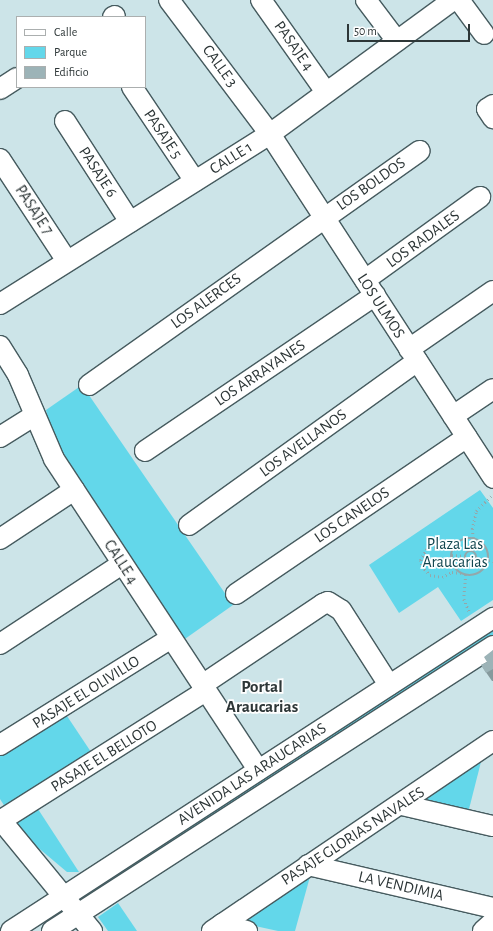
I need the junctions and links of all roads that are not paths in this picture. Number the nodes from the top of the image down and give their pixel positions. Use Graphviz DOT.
graph roads {
  1 [pos="169,0"];
  2 [pos="261,0"];
  3 [pos="366,0"];
  4 [pos="453,0"];
  5 [pos="459,0"];
  6 [pos="484,34"];
  7 [pos="397,41"];
  8 [pos="16,79"];
  9 [pos="0,88"];
  10 [pos="133,88"];
  11 [pos="326,92"];
  12 [pos="493,106"];
  13 [pos="493,118"];
  14 [pos="65,122"];
  15 [pos="270,134"];
  16 [pos="419,151"];
  17 [pos="0,159"];
  18 [pos="195,181"];
  19 [pos="480,197"];
  20 [pos="324,217"];
  21 [pos="130,222"];
  22 [pos="68,262"];
  23 [pos="370,288"];
  24 [pos="493,291"];
  25 [pos="0,304"];
  26 [pos="0,346"];
  27 [pos="413,355"];
  28 [pos="89,386"];
  29 [pos="493,389"];
  30 [pos="34,416"];
  31 [pos="454,416"];
  32 [pos="0,437"];
  33 [pos="467,437"];
  34 [pos="145,451"];
  35 [pos="493,478"];
  36 [pos="74,490"];
  37 [pos="189,525"];
  38 [pos="0,539"];
  39 [pos="122,564"];
  40 [pos="236,594"];
  41 [pos="486,622"];
  42 [pos="171,638"];
  43 [pos="0,644"];
  44 [pos="493,646"];
  45 [pos="389,685"];
  46 [pos="204,688"];
  47 [pos="0,745"];
  48 [pos="491,745"];
  49 [pos="258,770"];
  50 [pos="402,805"];
  51 [pos="0,820"];
  52 [pos="493,826"];
  53 [pos="308,865"];
  54 [pos="64,895"];
  55 [pos="493,908"];
  56 [pos="80,913"];
  57 [pos="493,922"];
  58 [pos="217,928"];
  59 [pos="11,931"];
  60 [pos="52,931"];
  61 [pos="92,931"];
  62 [pos="248,931"];
  63 [pos="484,931"];
  1 -- 15 [label="street, CALLE 3"];
  2 -- 11 [label="street, PASAJE 4"];
  3 -- 7 [label="street"];
  4 -- 7 [label="street, CALLE 1"];
  5 -- 6 [label="street"];
  7 -- 11 [label="street, CALLE 1"];
  8 -- 9 [label="street"];
  10 -- 18 [label="street, PASAJE 5"];
  11 -- 15 [label="street, CALLE 1"];
  12 -- 13 [label="street"];
  14 -- 21 [label="street, PASAJE 6"];
  15 -- 18 [label="street, CALLE 1"];
  15 -- 20 [label="street, LOS ULMOS"];
  16 -- 20 [label="street, LOS BOLDOS"];
  17 -- 22 [label="street, PASAJE 7"];
  18 -- 21 [label="street, CALLE 1"];
  19 -- 23 [label="street, LOS RADALES"];
  20 -- 23 [label="street, LOS ULMOS"];
  20 -- 28 [label="street, LOS ALERCES"];
  21 -- 22 [label="street, CALLE 1"];
  22 -- 25 [label="street, CALLE 1"];
  23 -- 27 [label="street, LOS ULMOS"];
  23 -- 34 [label="street, LOS ARRAYANES"];
  24 -- 27 [label="street, LOS AVELLANOS"];
  26 -- 30 [label="street, CALLE 4"];
  27 -- 31 [label="street, LOS ULMOS"];
  27 -- 37 [label="street, LOS AVELLANOS"];
  29 -- 31 [label="street"];
  30 -- 32 [label="street"];
  30 -- 36 [label="street, CALLE 4"];
  31 -- 33 [label="street, LOS ULMOS"];
  33 -- 35 [label="street, LOS ULMOS"];
  33 -- 40 [label="street, LOS CANELOS"];
  36 -- 38 [label="street"];
  36 -- 39 [label="street, CALLE 4"];
  39 -- 42 [label="street, CALLE 4"];
  39 -- 43 [label="street"];
  41 -- 45 [label="street, AVENIDA LAS ARAUCARIAS"];
  42 -- 46 [label="street, CALLE 4"];
  42 -- 47 [label="street, PASAJE EL OLIVILLO"];
  44 -- 56 [label="street, AVENIDA LAS ARAUCARIAS"];
  45 -- 46 [label="street, PASAJE EL BELLOTO"];
  45 -- 49 [label="street, AVENIDA LAS ARAUCARIAS"];
  46 -- 49 [label="street, CALLE 4"];
  46 -- 51 [label="street, PASAJE EL BELLOTO"];
  48 -- 50 [label="street, PASAJE GLORIAS NAVALES"];
  49 -- 54 [label="street, AVENIDA LAS ARAUCARIAS"];
  50 -- 52 [label="street"];
  50 -- 53 [label="street, PASAJE GLORIAS NAVALES"];
  51 -- 54 [label="street"];
  53 -- 55 [label="street, LA VENDIMIA"];
  53 -- 58 [label="street, PASAJE GLORIAS NAVALES"];
  54 -- 56 [label="street"];
  54 -- 59 [label="street, AVENIDA LAS ARAUCARIAS"];
  56 -- 60 [label="street, AVENIDA LAS ARAUCARIAS"];
  56 -- 61 [label="street"];
  57 -- 63 [label="street"];
  58 -- 62 [label="street"];
}
